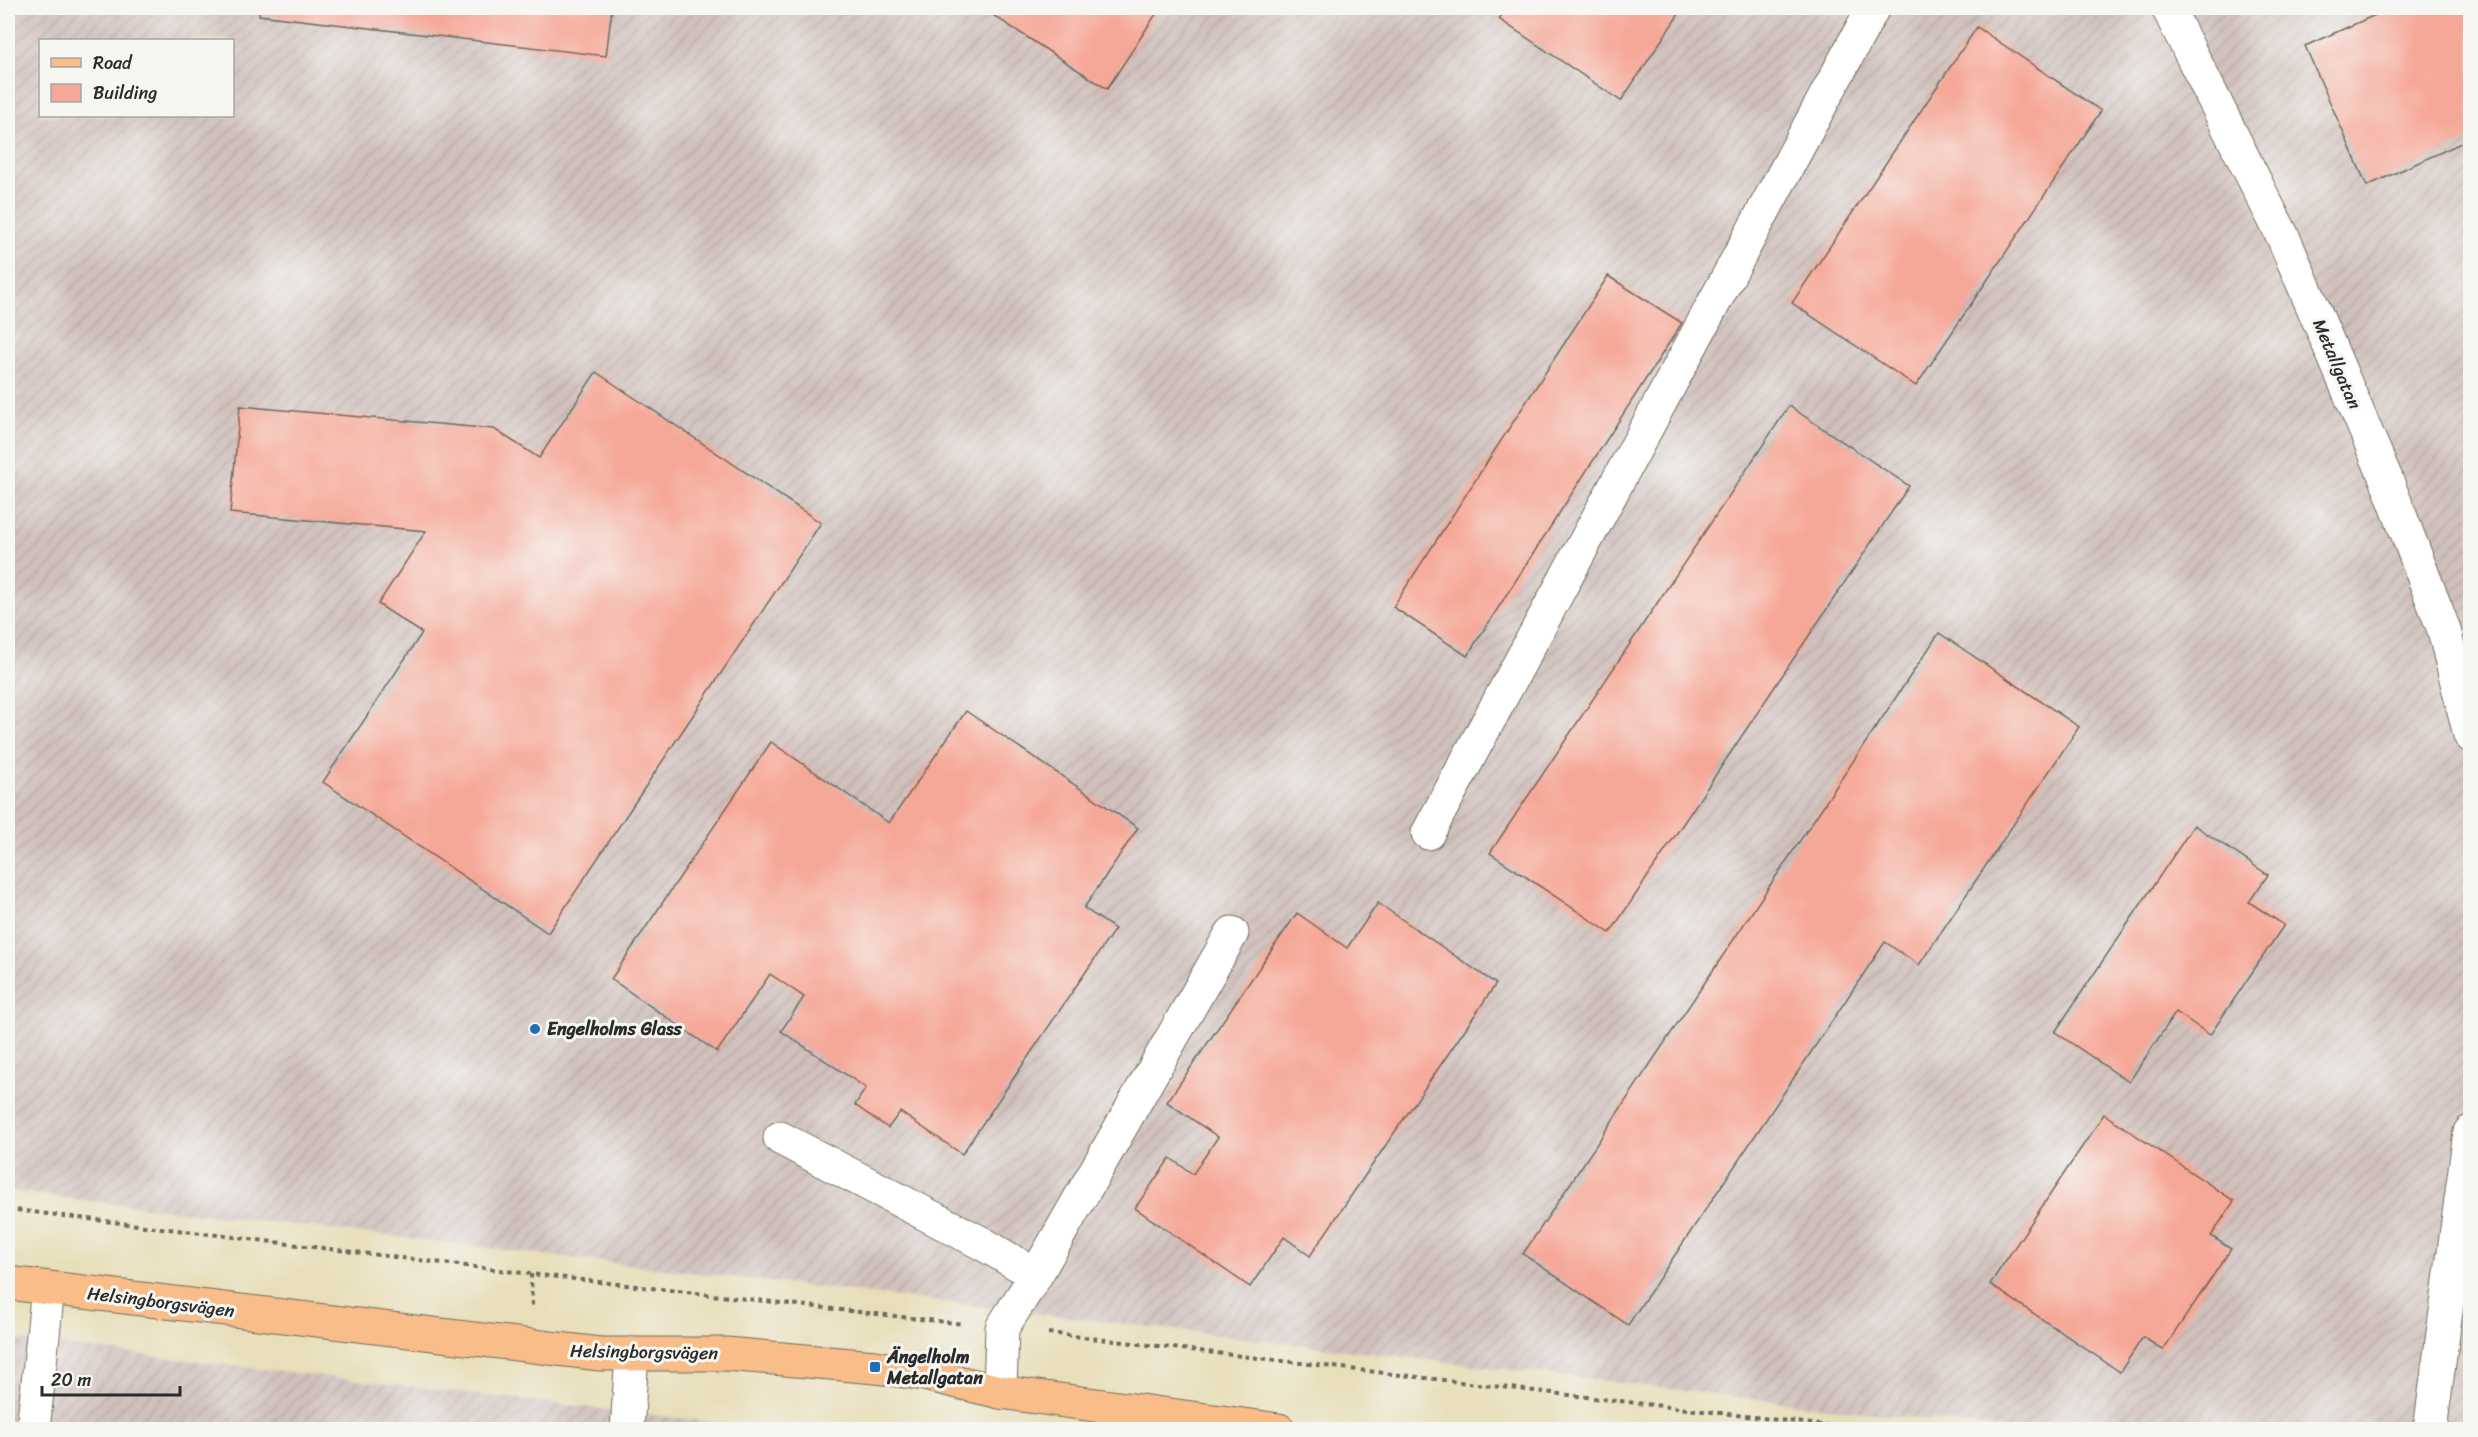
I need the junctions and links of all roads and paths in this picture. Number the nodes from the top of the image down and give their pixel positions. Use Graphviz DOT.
graph roads {
  1 [pos="1873,8"];
  2 [pos="2168,8"];
  3 [pos="2470,735"];
  4 [pos="1428,833"];
  5 [pos="1232,933"];
  6 [pos="2470,1132"];
  7 [pos="780,1138"];
  8 [pos="8,1209"];
  9 [pos="531,1275"];
  10 [pos="1036,1275"];
  11 [pos="8,1283"];
  12 [pos="48,1288"];
  13 [pos="532,1306"];
  14 [pos="1002,1328"];
  15 [pos="632,1354"];
  16 [pos="1000,1392"];
  17 [pos="33,1430"];
  18 [pos="627,1430"];
  19 [pos="1279,1430"];
  20 [pos="1863,1430"];
  21 [pos="2430,1430"];
  1 -- 4 [label="street"];
  2 -- 3 [label="street, Metallgatan"];
  5 -- 10 [label="street"];
  6 -- 21 [label="street"];
  7 -- 10 [label="street"];
  8 -- 9 [label="path"];
  9 -- 13 [label="path"];
  9 -- 14 [label="path"];
  10 -- 14 [label="street"];
  11 -- 12 [label="main road, Helsingborgsvägen"];
  12 -- 15 [label="main road, Helsingborgsvägen"];
  12 -- 17 [label="street"];
  14 -- 16 [label="street"];
  14 -- 20 [label="path"];
  15 -- 16 [label="main road, Helsingborgsvägen"];
  15 -- 18 [label="street"];
  16 -- 19 [label="main road, Helsingborgsvägen"];
}
